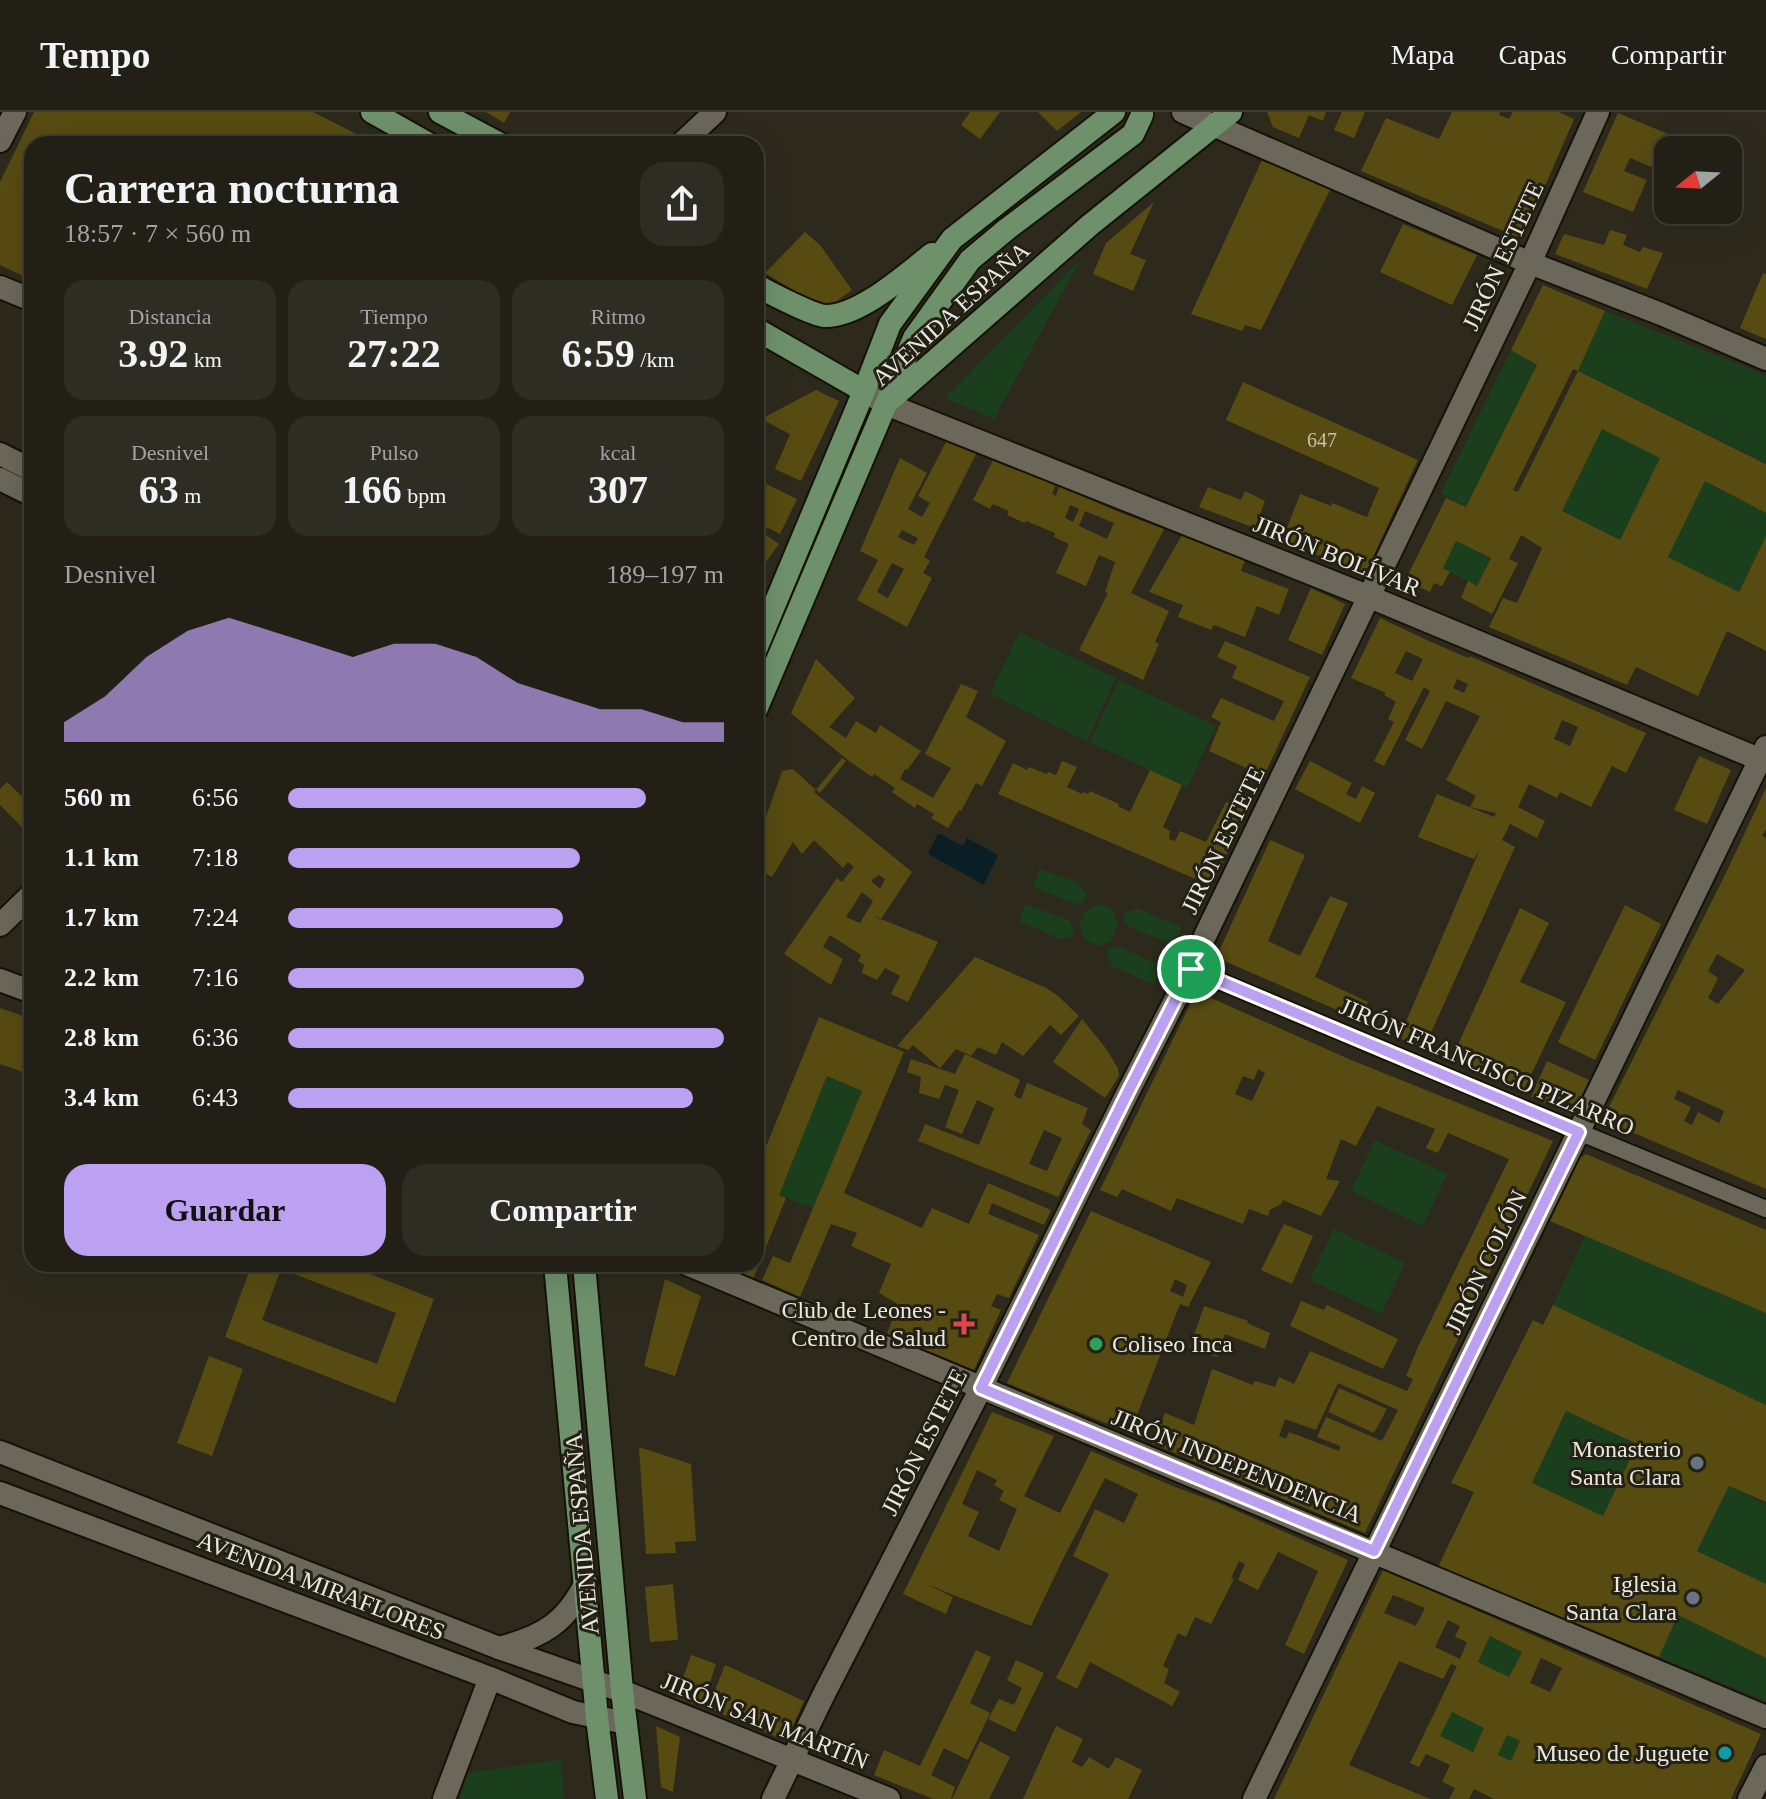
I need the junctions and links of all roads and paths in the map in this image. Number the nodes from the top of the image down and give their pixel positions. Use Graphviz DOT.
graph roads {
  1 [pos="15,112"];
  2 [pos="372,112"];
  3 [pos="440,112"];
  4 [pos="715,112"];
  5 [pos="1114,112"];
  6 [pos="1142,112"];
  7 [pos="1183,112"];
  8 [pos="1231,112"];
  9 [pos="1598,112"];
  10 [pos="1213,126"];
  11 [pos="415,136"];
  12 [pos="485,136"];
  13 [pos="690,136"];
  14 [pos="0,141"];
  15 [pos="952,239"];
  16 [pos="1530,263"];
  17 [pos="0,287"];
  18 [pos="764,289"];
  19 [pos="24,297"];
  20 [pos="764,337"];
  21 [pos="1766,359"];
  22 [pos="864,391"];
  23 [pos="886,404"];
  24 [pos="0,454"];
  25 [pos="24,466"];
  26 [pos="0,479"];
  27 [pos="24,491"];
  28 [pos="1370,597"];
  29 [pos="764,630"];
  30 [pos="764,691"];
  31 [pos="1764,756"];
  32 [pos="24,902"];
  33 [pos="0,925"];
  34 [pos="1191,969"];
  35 [pos="0,980"];
  36 [pos="24,989"];
  37 [pos="1579,1132"];
  38 [pos="1766,1209"];
  39 [pos="556,1272"];
  40 [pos="585,1272"];
  41 [pos="706,1272"];
  42 [pos="981,1388"];
  43 [pos="0,1452"];
  44 [pos="0,1493"];
  45 [pos="1374,1551"];
  46 [pos="586,1582"];
  47 [pos="499,1648"];
  48 [pos="490,1678"];
  49 [pos="595,1682"];
  50 [pos="622,1691"];
  51 [pos="1766,1717"];
  52 [pos="597,1718"];
  53 [pos="626,1723"];
  54 [pos="792,1760"];
  55 [pos="1766,1766"];
  56 [pos="444,1799"];
  57 [pos="607,1799"];
  58 [pos="635,1799"];
  59 [pos="773,1799"];
  60 [pos="889,1799"];
  61 [pos="1254,1799"];
  62 [pos="1749,1799"];
  1 -- 14 [label="street"];
  2 -- 11 [label="main road"];
  3 -- 12 [label="main road"];
  4 -- 13 [label="street"];
  5 -- 15 [label="main road, AVENIDA ESPAÑA"];
  6 -- 23 [label="main road"];
  7 -- 10 [label="street"];
  8 -- 10 [label="main road, AVENIDA ESPAÑA"];
  9 -- 16 [label="street, JIRÓN ESTETE"];
  10 -- 16 [label="street"];
  10 -- 23 [label="main road, AVENIDA ESPAÑA"];
  15 -- 18 [label="main road"];
  15 -- 22 [label="main road, AVENIDA ESPAÑA"];
  16 -- 21 [label="street"];
  16 -- 28 [label="street, JIRÓN ESTETE"];
  17 -- 19 [label="street"];
  20 -- 22 [label="main road"];
  22 -- 23 [label="street, JIRÓN BOLÍVAR"];
  22 -- 29 [label="main road, AVENIDA ESPAÑA"];
  23 -- 28 [label="street, JIRÓN BOLÍVAR"];
  23 -- 30 [label="main road, AVENIDA ESPAÑA"];
  24 -- 25 [label="street"];
  26 -- 27 [label="street"];
  28 -- 31 [label="street, JIRÓN BOLÍVAR"];
  28 -- 34 [label="street, JIRÓN ESTETE"];
  31 -- 37 [label="street, JIRÓN COLÓN"];
  32 -- 33 [label="street"];
  34 -- 37 [label="street, JIRÓN FRANCISCO PIZARRO"];
  34 -- 42 [label="street, JIRÓN ESTETE"];
  35 -- 36 [label="street"];
  37 -- 38 [label="street, JIRÓN FRANCISCO PIZARRO"];
  37 -- 45 [label="street, JIRÓN COLÓN"];
  39 -- 46 [label="main road, AVENIDA ESPAÑA"];
  40 -- 50 [label="main road, AVENIDA ESPAÑA"];
  41 -- 42 [label="street, JIRÓN INDEPENDENCIA"];
  42 -- 45 [label="street, JIRÓN INDEPENDENCIA"];
  42 -- 54 [label="street, JIRÓN ESTETE"];
  43 -- 47 [label="street, AVENIDA MIRAFLORES"];
  44 -- 48 [label="street, AVENIDA MIRAFLORES"];
  45 -- 51 [label="street, JIRÓN INDEPENDENCIA"];
  45 -- 61 [label="street, JIRÓN COLÓN"];
  46 -- 47 [label="street"];
  46 -- 49 [label="main road, AVENIDA ESPAÑA"];
  47 -- 49 [label="street, AVENIDA MIRAFLORES"];
  48 -- 52 [label="street, AVENIDA MIRAFLORES"];
  48 -- 56 [label="street"];
  49 -- 50 [label="street, AVENIDA MIRAFLORES"];
  49 -- 52 [label="main road, AVENIDA ESPAÑA"];
  50 -- 53 [label="main road, AVENIDA ESPAÑA"];
  50 -- 54 [label="street, JIRÓN SAN MARTÍN"];
  52 -- 53 [label="street, AVENIDA MIRAFLORES"];
  52 -- 57 [label="main road, AVENIDA ESPAÑA"];
  53 -- 58 [label="main road, AVENIDA ESPAÑA"];
  54 -- 59 [label="street, JIRÓN ESTETE"];
  54 -- 60 [label="street, JIRÓN SAN MARTÍN"];
  55 -- 62 [label="street"];
}
